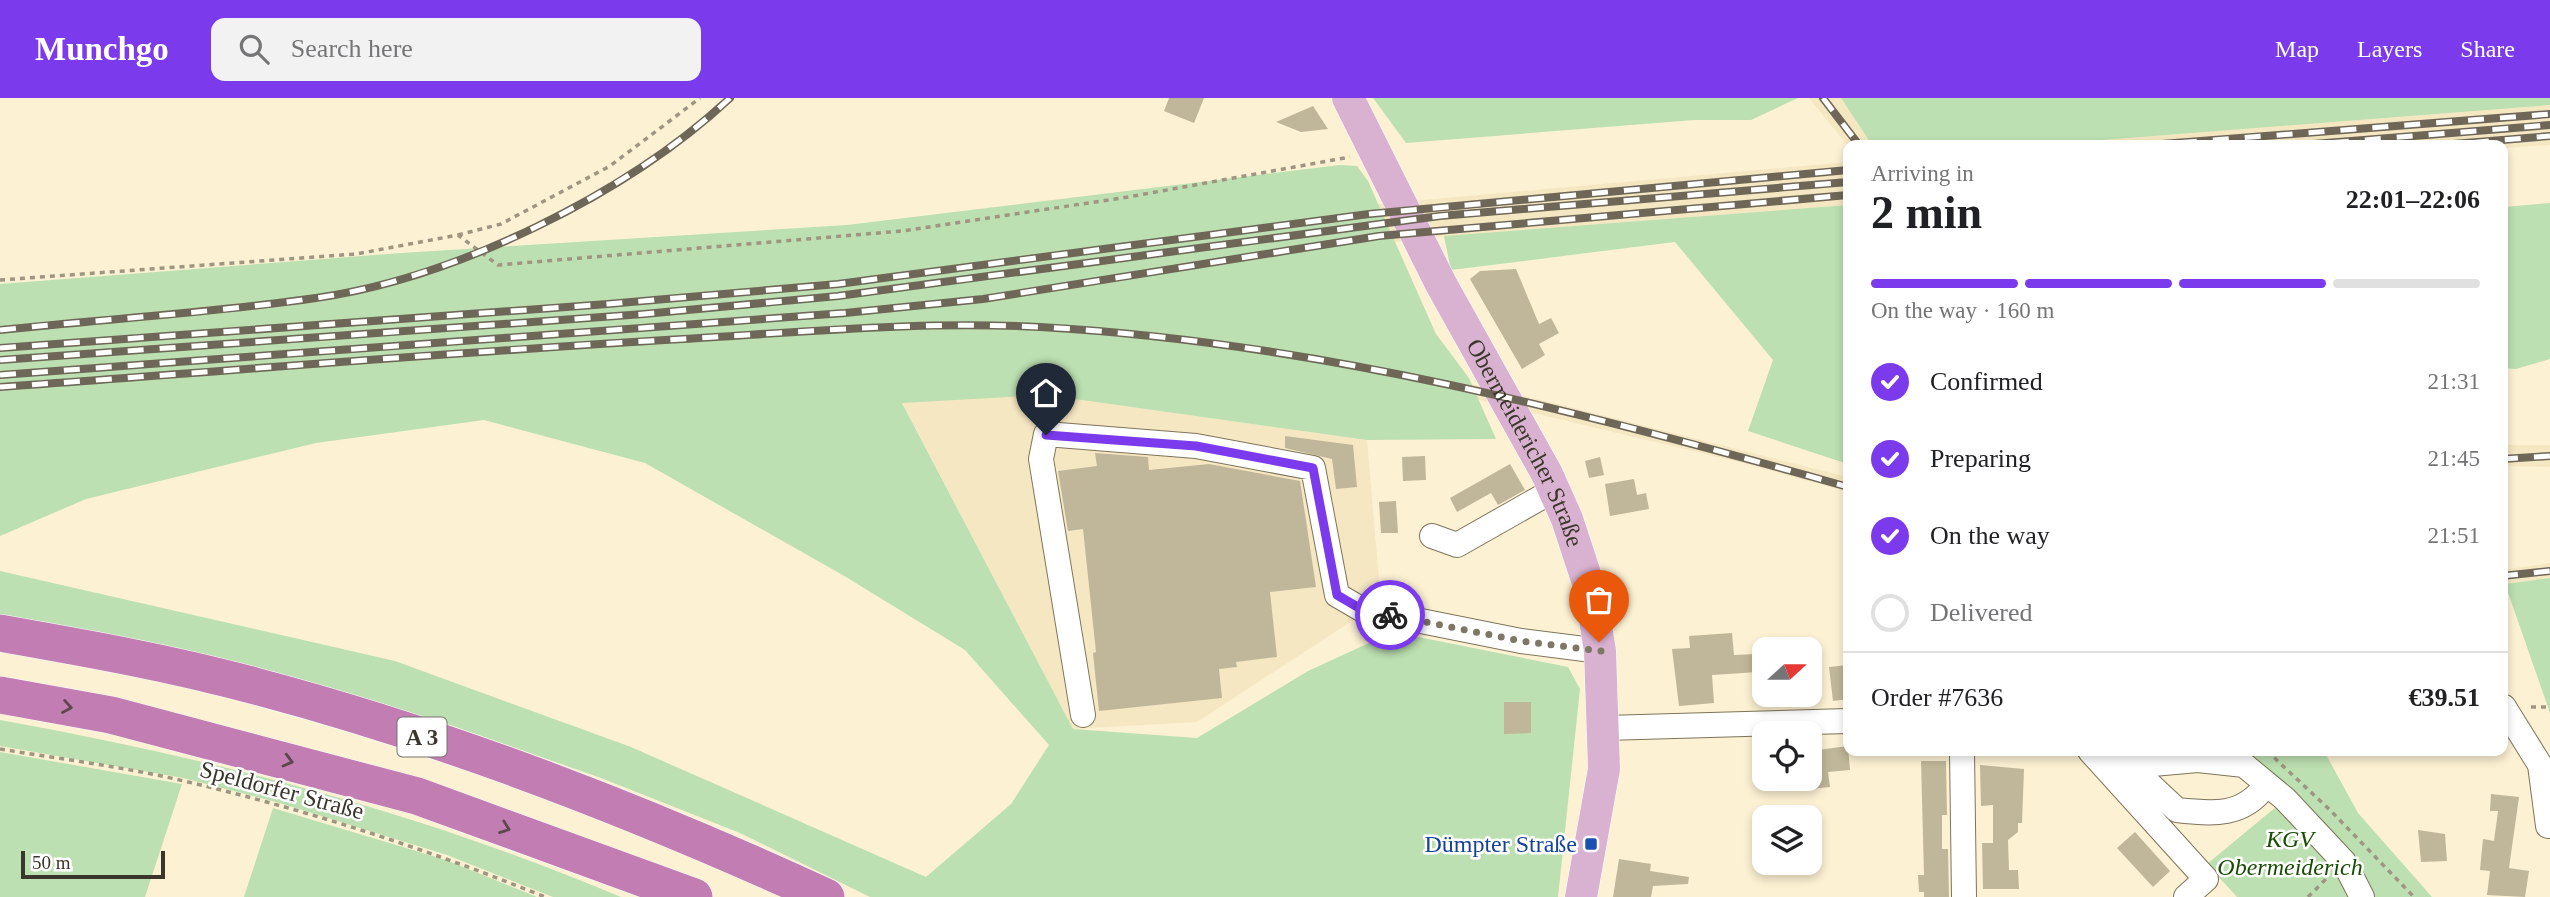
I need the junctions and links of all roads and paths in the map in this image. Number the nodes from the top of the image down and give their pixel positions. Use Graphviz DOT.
graph roads {
  1 [pos="700,98"];
  2 [pos="1348,98"];
  3 [pos="1378,152"];
  4 [pos="458,235"];
  5 [pos="0,280"];
  6 [pos="1554,490"];
  7 [pos="1432,536"];
  8 [pos="0,634"];
  9 [pos="1601,651"];
  10 [pos="0,656"];
  11 [pos="0,695"];
  12 [pos="2508,707"];
  13 [pos="2540,707"];
  14 [pos="1083,715"];
  15 [pos="2508,715"];
  16 [pos="1843,721"];
  17 [pos="1605,728"];
  18 [pos="0,749"];
  19 [pos="1962,756"];
  20 [pos="2095,756"];
  21 [pos="2099,756"];
  22 [pos="2272,756"];
  23 [pos="2130,766"];
  24 [pos="2266,785"];
  25 [pos="2548,826"];
  26 [pos="2344,862"];
  27 [pos="545,897"];
  28 [pos="694,897"];
  29 [pos="780,897"];
  30 [pos="826,897"];
  31 [pos="1581,897"];
  32 [pos="1964,897"];
  33 [pos="2186,897"];
  34 [pos="2308,897"];
  35 [pos="2362,897"];
  36 [pos="2414,897"];
  1 -- 4 [label="path"];
  2 -- 3 [label="main road, Obermeidericher Straße"];
  3 -- 4 [label="path"];
  3 -- 6 [label="main road, Obermeidericher Straße"];
  4 -- 5 [label="path"];
  6 -- 7 [label="street"];
  6 -- 9 [label="main road, Obermeidericher Straße"];
  8 -- 30 [label="highway, A 3"];
  9 -- 14 [label="street"];
  9 -- 17 [label="main road, Obermeidericher Straße"];
  10 -- 29 [label="highway, A 3"];
  11 -- 28 [label="highway, A 3, one-way"];
  12 -- 13 [label="street"];
  15 -- 25 [label="street"];
  16 -- 17 [label="street"];
  17 -- 31 [label="main road, Obermeidericher Straße"];
  18 -- 27 [label="path, Speldorfer Straße"];
  19 -- 32 [label="street"];
  20 -- 33 [label="street"];
  21 -- 23 [label="street"];
  22 -- 36 [label="path"];
  23 -- 24 [label="street"];
  23 -- 24 [label="street"];
  24 -- 26 [label="street"];
  26 -- 34 [label="path"];
  26 -- 35 [label="street"];
}
